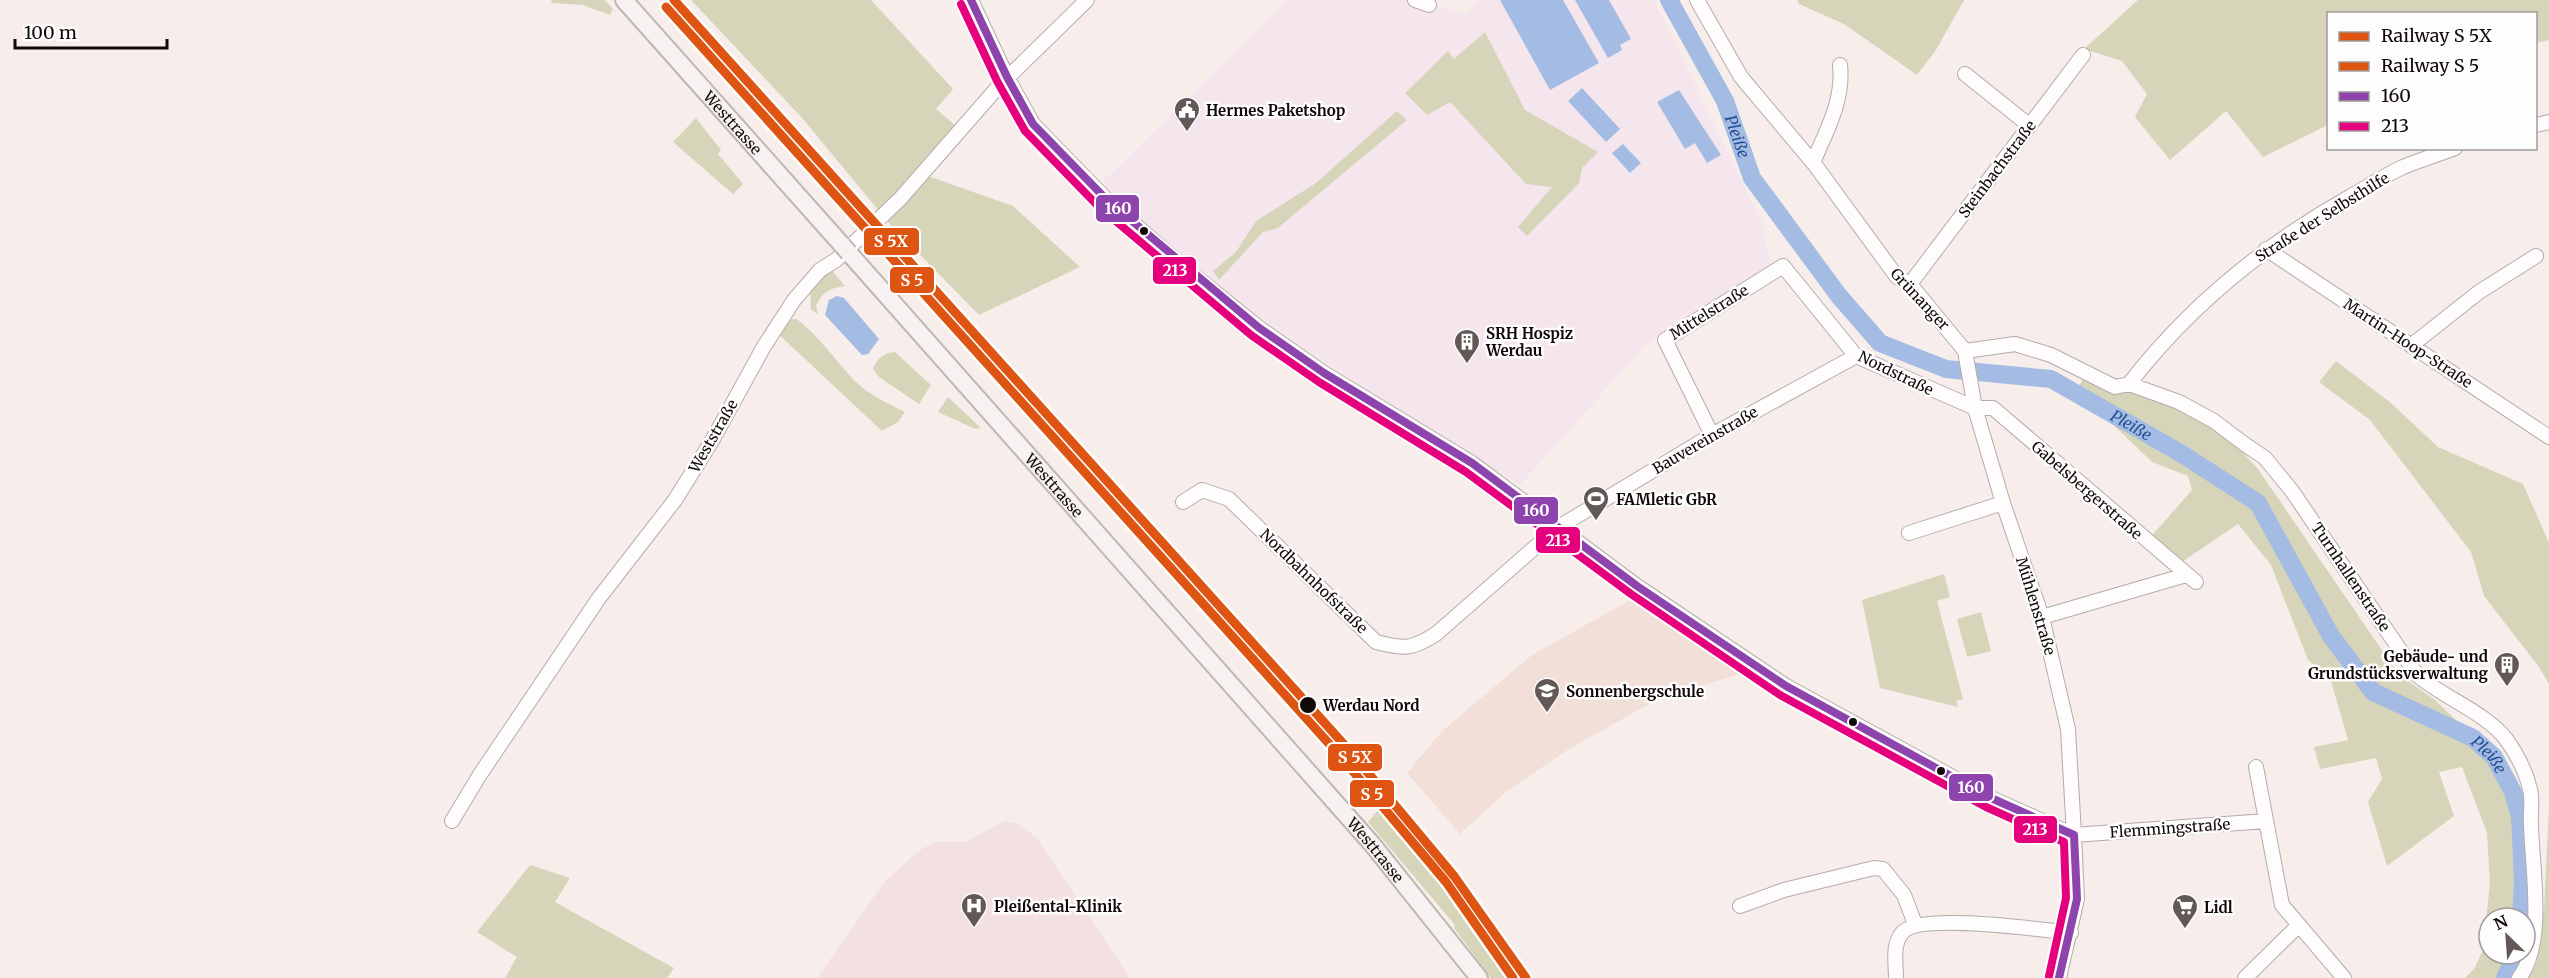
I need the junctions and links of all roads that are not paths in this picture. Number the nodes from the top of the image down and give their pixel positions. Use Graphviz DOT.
graph roads {
  1 [pos="624,0"];
  2 [pos="971,0"];
  3 [pos="1088,0"];
  4 [pos="1415,0"];
  5 [pos="1697,0"];
  6 [pos="1430,4"];
  7 [pos="2083,55"];
  8 [pos="1840,65"];
  9 [pos="1965,74"];
  10 [pos="1007,77"];
  11 [pos="2030,126"];
  12 [pos="2449,150"];
  13 [pos="1813,163"];
  14 [pos="2266,249"];
  15 [pos="2535,256"];
  16 [pos="1783,266"];
  17 [pos="1910,284"];
  18 [pos="2412,345"];
  19 [pos="1856,356"];
  20 [pos="1966,356"];
  21 [pos="2129,384"];
  22 [pos="1975,408"];
  23 [pos="1712,435"];
  24 [pos="2549,436"];
  25 [pos="1183,502"];
  26 [pos="2003,503"];
  27 [pos="1557,528"];
  28 [pos="1909,533"];
  29 [pos="2042,617"];
  30 [pos="2256,767"];
  31 [pos="452,821"];
  32 [pos="2266,821"];
  33 [pos="2074,835"];
  34 [pos="1740,906"];
  35 [pos="1916,924"];
  36 [pos="2299,925"];
  37 [pos="2071,933"];
  38 [pos="1479,978"];
  39 [pos="1896,978"];
  40 [pos="2060,978"];
  41 [pos="2245,978"];
  42 [pos="2344,978"];
  43 [pos="2519,978"];
  1 -- 38 [label="main road, Westtrasse"];
  2 -- 10 [label="street"];
  3 -- 10 [label="street, Weststraße"];
  4 -- 6 [label="street"];
  5 -- 13 [label="street, Grünanger"];
  7 -- 11 [label="street, Steinbachstraße"];
  8 -- 13 [label="street"];
  9 -- 11 [label="street"];
  10 -- 27 [label="street"];
  10 -- 31 [label="street, Weststraße"];
  11 -- 17 [label="street, Steinbachstraße"];
  12 -- 14 [label="street, Straße der Selbsthilfe"];
  13 -- 17 [label="street, Grünanger"];
  14 -- 18 [label="street, Martin-Hoop-Straße"];
  14 -- 21 [label="street, Straße der Selbsthilfe"];
  15 -- 18 [label="street"];
  16 -- 19 [label="street, Nordstraße"];
  16 -- 23 [label="street, Mittelstraße"];
  17 -- 20 [label="street, Grünanger"];
  18 -- 24 [label="street, Martin-Hoop-Straße"];
  19 -- 22 [label="street, Nordstraße"];
  19 -- 23 [label="street, Bauvereinstraße"];
  20 -- 21 [label="street, Turnhallenstraße"];
  20 -- 22 [label="street, Mühlenstraße"];
  21 -- 43 [label="street, Turnhallenstraße"];
  22 -- 26 [label="street, Mühlenstraße"];
  22 -- 29 [label="street, Gabelsbergerstraße"];
  23 -- 27 [label="street, Bauvereinstraße"];
  25 -- 27 [label="street, Nordbahnhofstraße"];
  26 -- 28 [label="street"];
  26 -- 29 [label="street, Mühlenstraße"];
  27 -- 33 [label="street"];
  29 -- 33 [label="street, Mühlenstraße"];
  30 -- 32 [label="street"];
  32 -- 33 [label="street, Flemmingstraße"];
  32 -- 36 [label="street"];
  33 -- 37 [label="street, Mühlenstraße"];
  34 -- 35 [label="street"];
  35 -- 37 [label="street"];
  35 -- 39 [label="street"];
  36 -- 41 [label="street"];
  36 -- 42 [label="street"];
  37 -- 40 [label="street, Mühlenstraße"];
}
